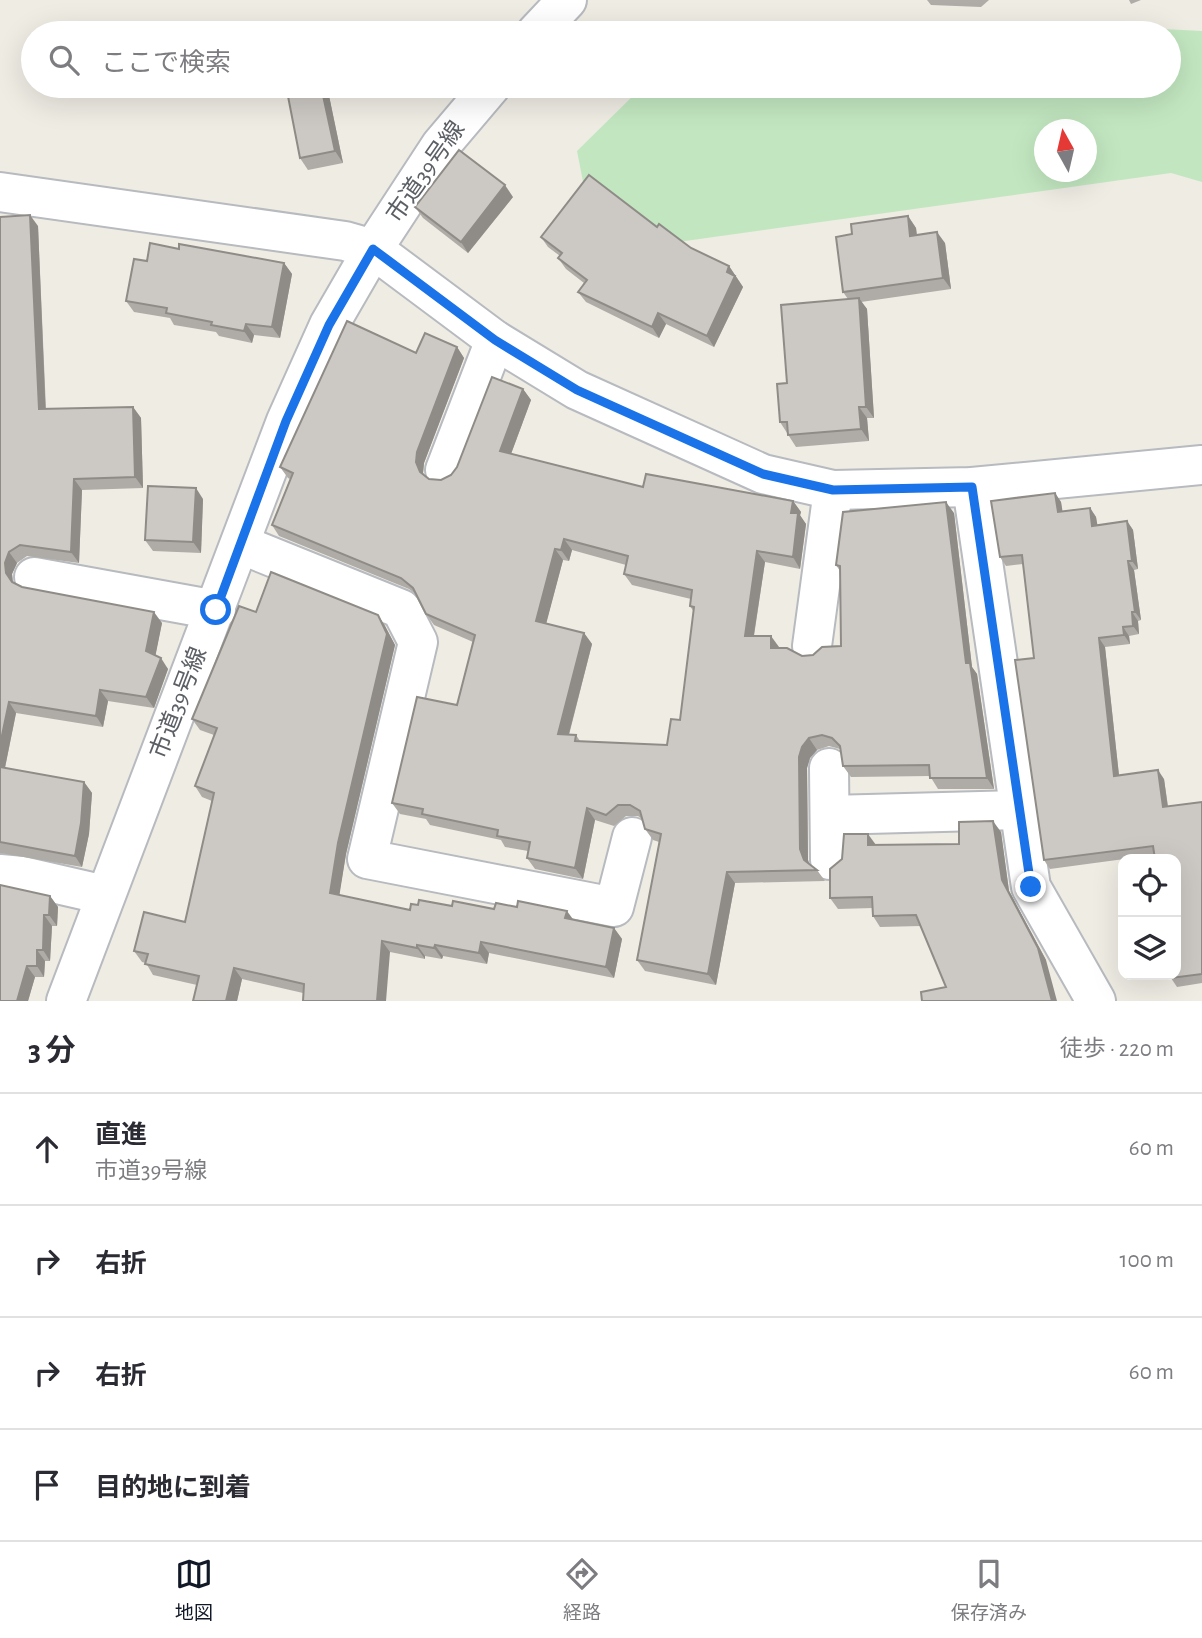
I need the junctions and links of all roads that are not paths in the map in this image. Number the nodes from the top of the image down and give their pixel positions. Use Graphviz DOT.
graph roads {
  1 [pos="567,0"];
  2 [pos="547,21"];
  3 [pos="481,98"];
  4 [pos="0,192"];
  5 [pos="373,249"];
  6 [pos="495,340"];
  7 [pos="1202,465"];
  8 [pos="445,470"];
  9 [pos="972,487"];
  10 [pos="833,490"];
  11 [pos="240,544"];
  12 [pos="34,578"];
  13 [pos="216,610"];
  14 [pos="812,646"];
  15 [pos="829,768"];
  16 [pos="1019,810"];
  17 [pos="830,815"];
  18 [pos="632,837"];
  19 [pos="830,860"];
  20 [pos="0,874"];
  21 [pos="105,895"];
  22 [pos="66,1001"];
  23 [pos="1096,1001"];
  1 -- 2 [label="street"];
  3 -- 5 [label="street, 市道39号線"];
  4 -- 5 [label="street"];
  5 -- 6 [label="street"];
  5 -- 11 [label="street, 市道39号線"];
  6 -- 8 [label="street"];
  6 -- 10 [label="street"];
  7 -- 9 [label="street"];
  9 -- 10 [label="street"];
  9 -- 16 [label="street"];
  10 -- 14 [label="street"];
  11 -- 13 [label="street, 市道39号線"];
  11 -- 18 [label="street"];
  12 -- 13 [label="street"];
  13 -- 21 [label="street, 市道39号線"];
  15 -- 17 [label="street"];
  16 -- 17 [label="street"];
  16 -- 23 [label="street"];
  17 -- 19 [label="street"];
  20 -- 21 [label="street"];
  21 -- 22 [label="street, 市道39号線"];
}
